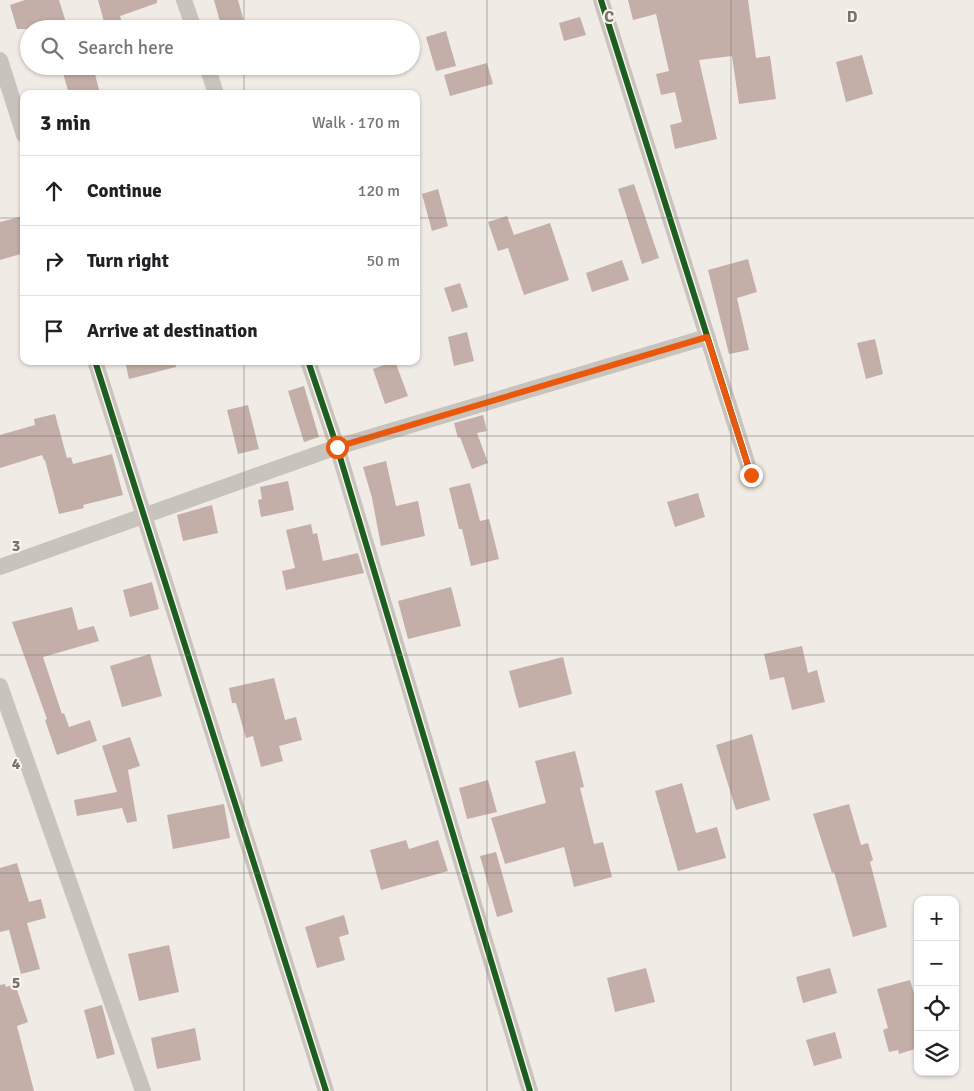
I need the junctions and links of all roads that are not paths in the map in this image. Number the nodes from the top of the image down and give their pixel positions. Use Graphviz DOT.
graph roads {
  1 [pos="184,0"];
  2 [pos="600,0"];
  3 [pos="191,20"];
  4 [pos="0,60"];
  5 [pos="210,75"];
  6 [pos="215,90"];
  7 [pos="20,122"];
  8 [pos="707,337"];
  9 [pos="96,365"];
  10 [pos="309,365"];
  11 [pos="337,447"];
  12 [pos="751,475"];
  13 [pos="144,516"];
  14 [pos="0,567"];
  15 [pos="0,686"];
  16 [pos="143,1091"];
  17 [pos="326,1091"];
  18 [pos="530,1091"];
  1 -- 3 [label="street"];
  2 -- 8 [label="street"];
  4 -- 7 [label="street"];
  5 -- 6 [label="street"];
  8 -- 11 [label="street"];
  8 -- 12 [label="street"];
  9 -- 13 [label="street"];
  10 -- 11 [label="street"];
  11 -- 13 [label="street"];
  11 -- 18 [label="street"];
  13 -- 14 [label="street"];
  13 -- 17 [label="street"];
  15 -- 16 [label="street"];
}
